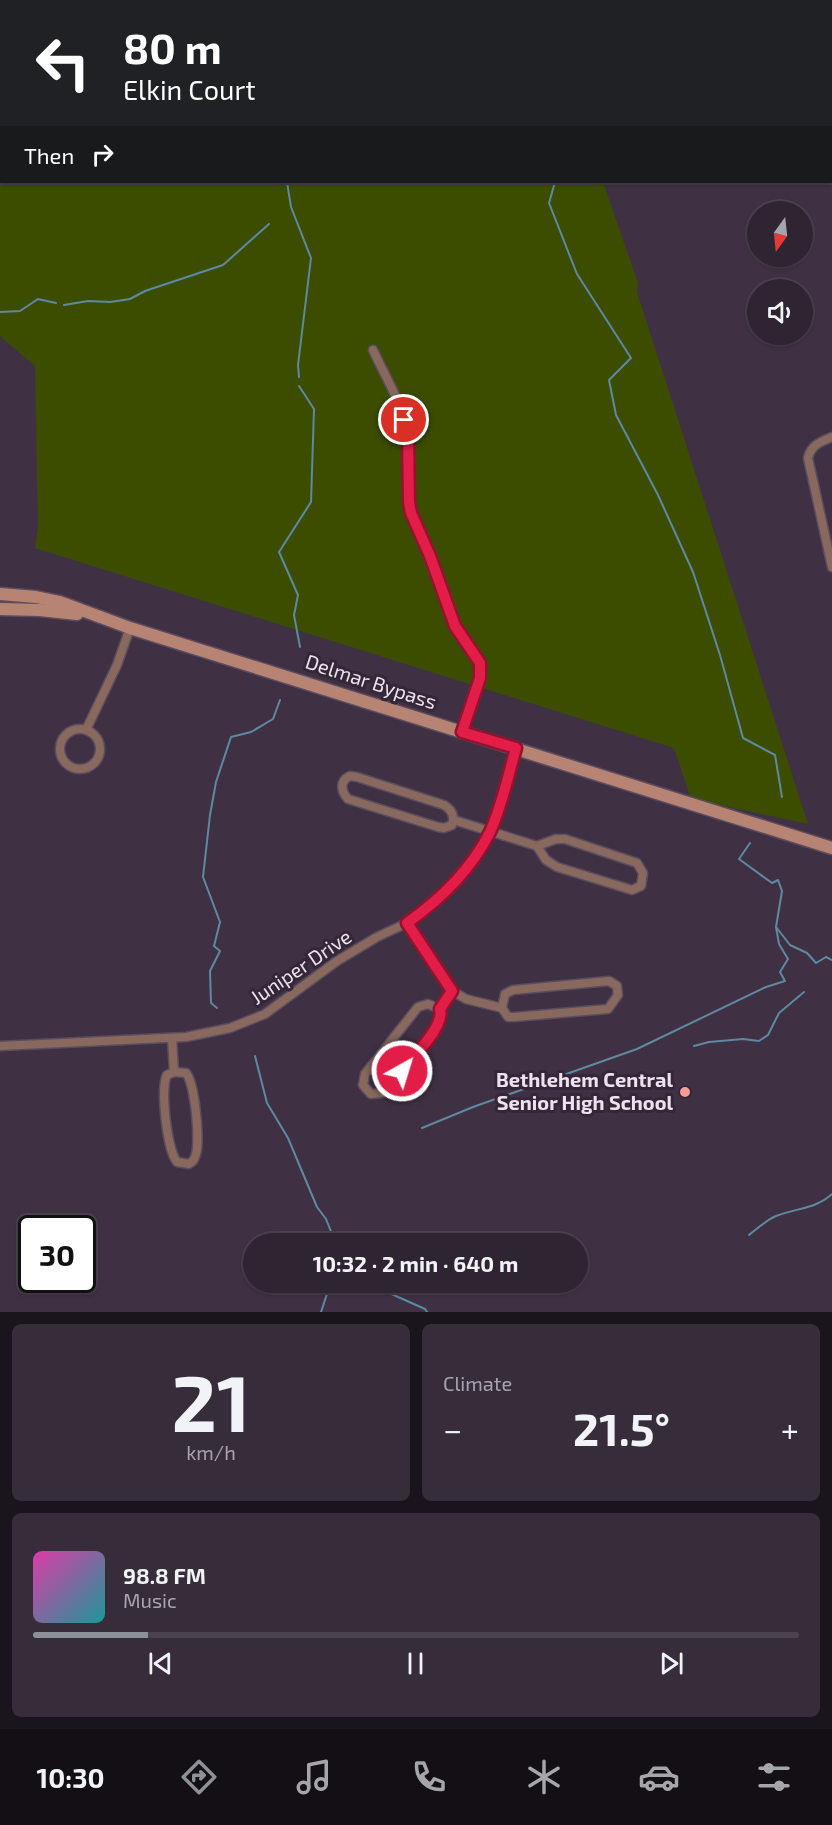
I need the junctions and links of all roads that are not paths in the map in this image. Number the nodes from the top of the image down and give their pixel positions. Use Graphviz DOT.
graph roads {
  1 [pos="373,350"];
  2 [pos="832,438"];
  3 [pos="832,567"];
  4 [pos="0,594"];
  5 [pos="0,609"];
  6 [pos="105,619"];
  7 [pos="130,628"];
  8 [pos="86,730"];
  9 [pos="462,732"];
  10 [pos="516,748"];
  11 [pos="454,820"];
  12 [pos="490,831"];
  13 [pos="537,846"];
  14 [pos="832,848"];
  15 [pos="407,923"];
  16 [pos="452,991"];
  17 [pos="502,1008"];
  18 [pos="440,1009"];
  19 [pos="172,1038"];
  20 [pos="0,1046"];
  21 [pos="174,1072"];
  1 -- 9 [label="street"];
  2 -- 3 [label="street"];
  4 -- 6 [label="street, Delmar Bypass"];
  5 -- 6 [label="street, Delmar Bypass"];
  6 -- 7 [label="street, Delmar Bypass"];
  7 -- 8 [label="street"];
  7 -- 9 [label="street, Delmar Bypass"];
  8 -- 8 [label="street"];
  9 -- 10 [label="street, Delmar Bypass"];
  10 -- 12 [label="street, Juniper Drive"];
  10 -- 14 [label="street, Delmar Bypass"];
  11 -- 11 [label="street"];
  11 -- 12 [label="street"];
  12 -- 13 [label="street"];
  12 -- 15 [label="street, Juniper Drive"];
  13 -- 13 [label="street"];
  15 -- 16 [label="street"];
  15 -- 19 [label="street, Juniper Drive"];
  16 -- 17 [label="street"];
  16 -- 18 [label="street"];
  17 -- 17 [label="street"];
  18 -- 18 [label="street"];
  19 -- 20 [label="street, Juniper Drive"];
  19 -- 21 [label="street"];
  21 -- 21 [label="street"];
}
